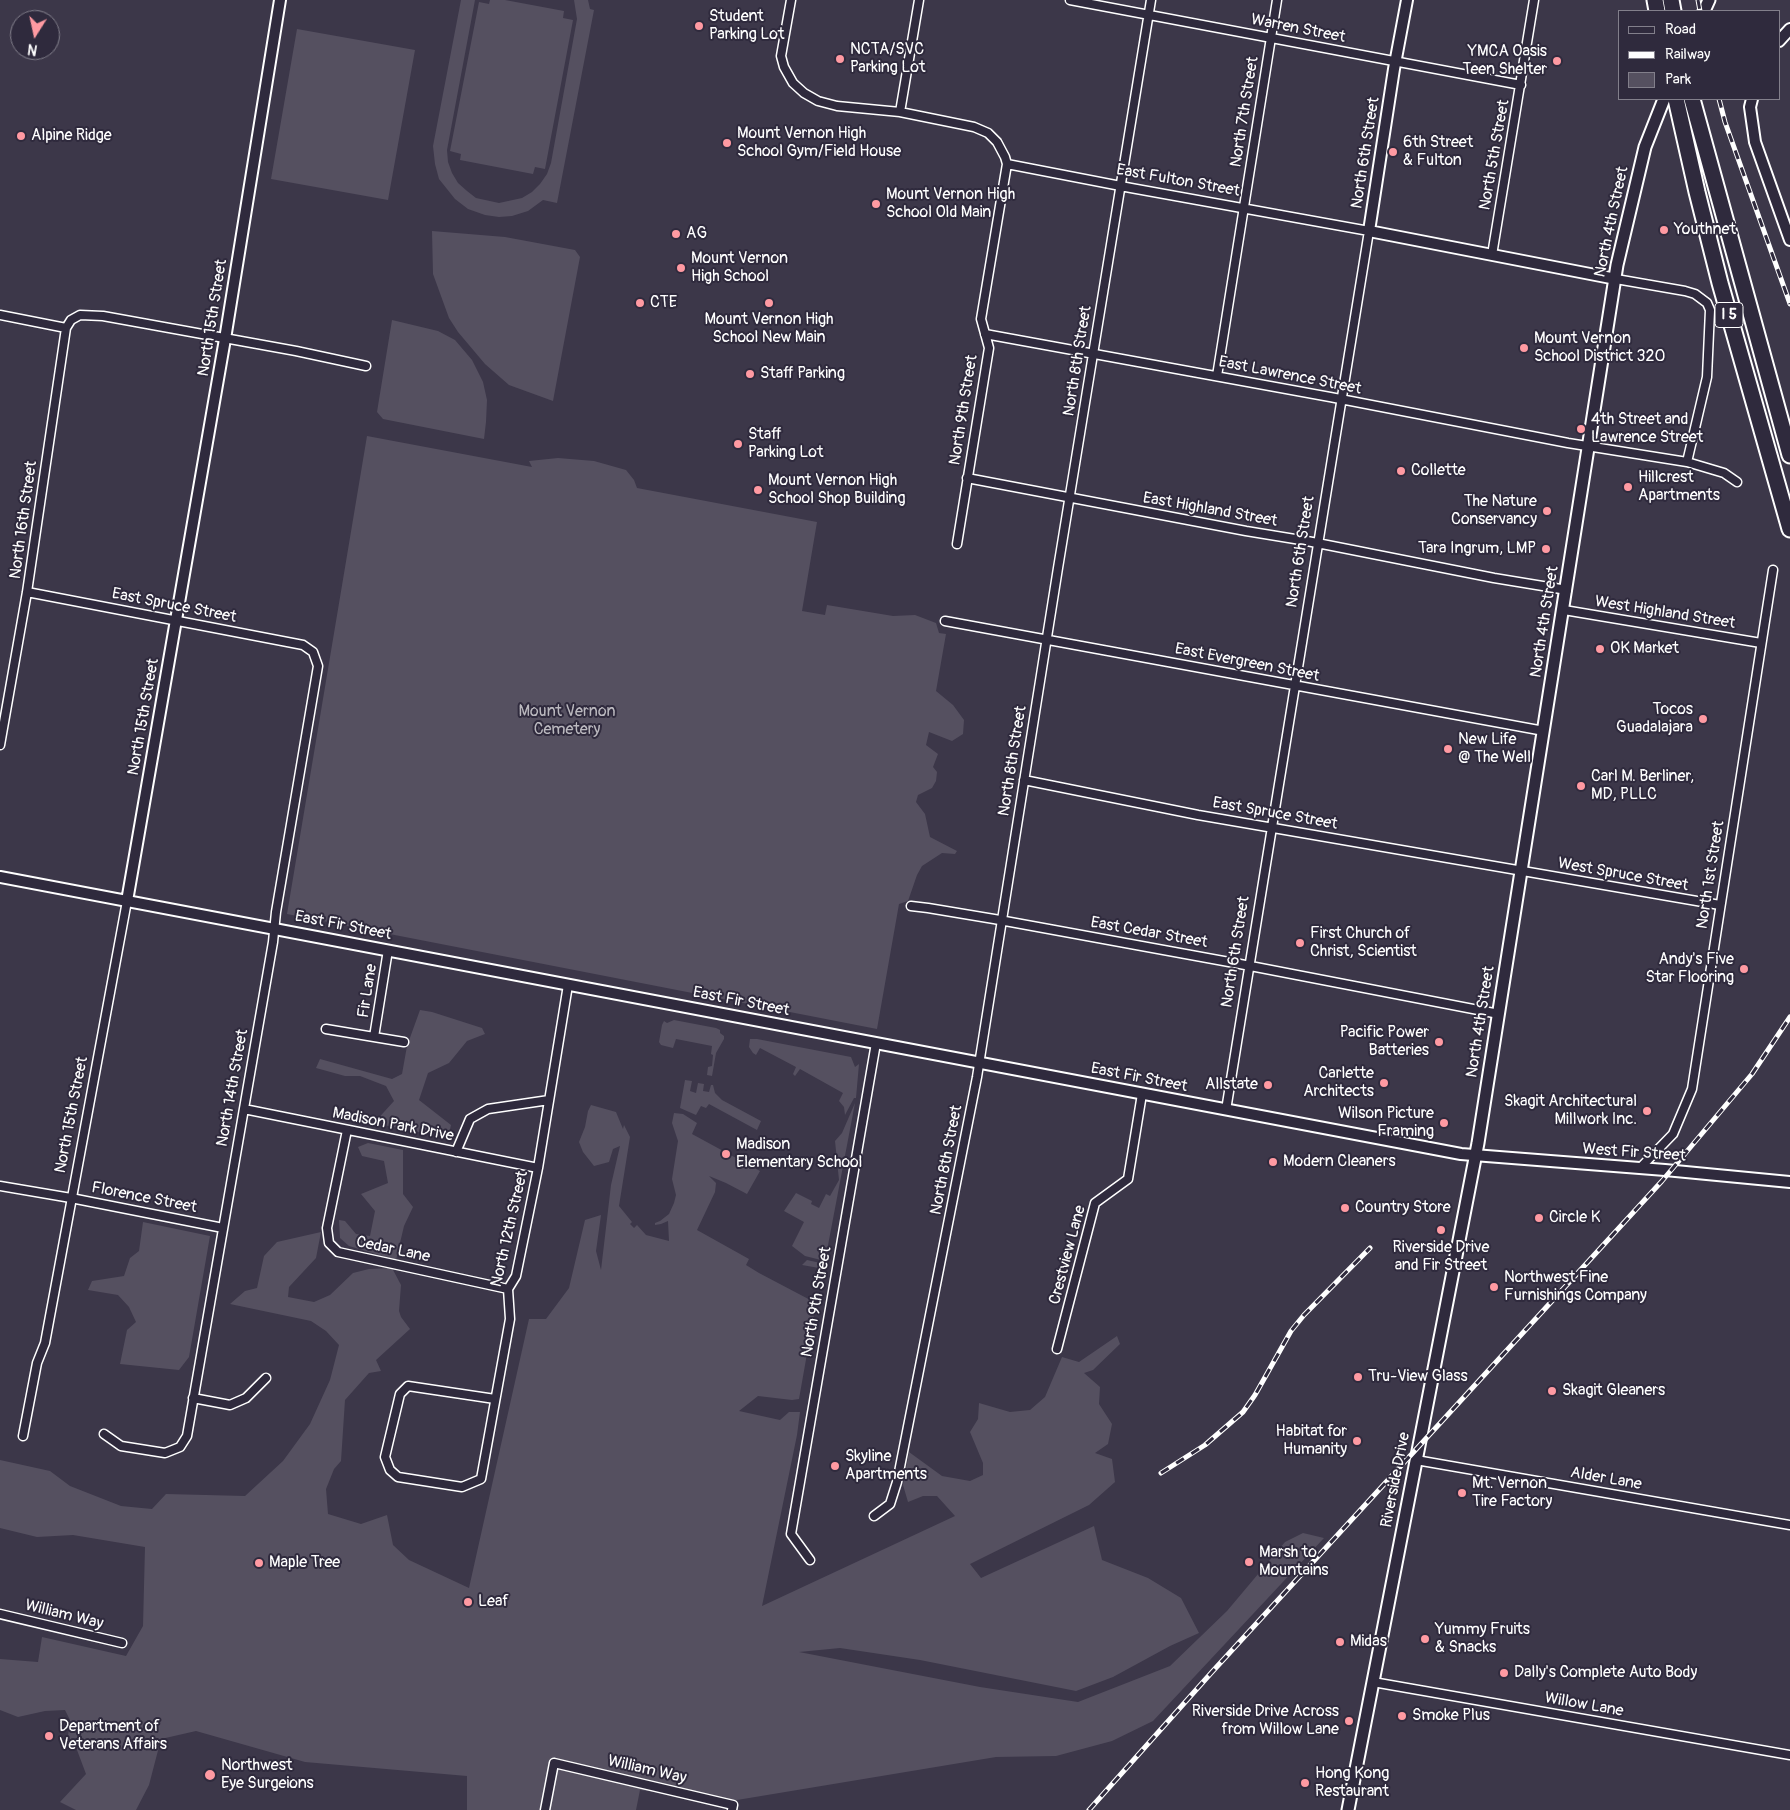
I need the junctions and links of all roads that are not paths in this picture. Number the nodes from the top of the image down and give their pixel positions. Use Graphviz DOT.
graph roads {
  1 [pos="280,0"];
  2 [pos="791,0"];
  3 [pos="919,0"];
  4 [pos="1070,0"];
  5 [pos="1151,0"];
  6 [pos="1277,0"];
  7 [pos="1407,0"];
  8 [pos="1534,0"];
  9 [pos="1148,15"];
  10 [pos="1790,29"];
  11 [pos="1270,38"];
  12 [pos="1780,40"];
  13 [pos="1396,61"];
  14 [pos="1520,85"];
  15 [pos="1664,100"];
  16 [pos="1676,100"];
  17 [pos="1692,100"];
  18 [pos="1752,100"];
  19 [pos="900,112"];
  20 [pos="1007,164"];
  21 [pos="1120,186"];
  22 [pos="1244,208"];
  23 [pos="1369,231"];
  24 [pos="1790,239"];
  25 [pos="1492,255"];
  26 [pos="1616,279"];
  27 [pos="0,316"];
  28 [pos="66,328"];
  29 [pos="985,334"];
  30 [pos="225,339"];
  31 [pos="1093,352"];
  32 [pos="366,366"];
  33 [pos="1217,376"];
  34 [pos="1341,399"];
  35 [pos="1589,447"];
  36 [pos="1790,456"];
  37 [pos="1687,462"];
  38 [pos="967,478"];
  39 [pos="1737,482"];
  40 [pos="1070,498"];
  41 [pos="1790,528"];
  42 [pos="1317,543"];
  43 [pos="957,544"];
  44 [pos="1774,570"];
  45 [pos="1567,590"];
  46 [pos="27,592"];
  47 [pos="1564,610"];
  48 [pos="176,620"];
  49 [pos="945,621"];
  50 [pos="1047,640"];
  51 [pos="1761,643"];
  52 [pos="312,652"];
  53 [pos="1296,686"];
  54 [pos="1544,731"];
  55 [pos="0,745"];
  56 [pos="1024,780"];
  57 [pos="1272,828"];
  58 [pos="1522,871"];
  59 [pos="0,877"];
  60 [pos="127,901"];
  61 [pos="1720,905"];
  62 [pos="911,906"];
  63 [pos="1001,921"];
  64 [pos="274,928"];
  65 [pos="388,950"];
  66 [pos="1250,966"];
  67 [pos="568,984"];
  68 [pos="1499,1014"];
  69 [pos="326,1029"];
  70 [pos="374,1037"];
  71 [pos="404,1042"];
  72 [pos="876,1043"];
  73 [pos="979,1063"];
  74 [pos="1142,1094"];
  75 [pos="549,1100"];
  76 [pos="244,1109"];
  77 [pos="1226,1110"];
  78 [pos="347,1130"];
  79 [pos="456,1152"];
  80 [pos="1476,1156"];
  81 [pos="538,1168"];
  82 [pos="1640,1168"];
  83 [pos="1790,1182"];
  84 [pos="0,1186"];
  85 [pos="72,1198"];
  86 [pos="223,1228"];
  87 [pos="508,1289"];
  88 [pos="1057,1349"];
  89 [pos="266,1378"];
  90 [pos="193,1398"];
  91 [pos="495,1399"];
  92 [pos="104,1434"];
  93 [pos="23,1436"];
  94 [pos="1416,1460"];
  95 [pos="874,1516"];
  96 [pos="1790,1525"];
  97 [pos="810,1560"];
  98 [pos="0,1614"];
  99 [pos="122,1644"];
  100 [pos="1373,1682"];
  101 [pos="1790,1755"];
  102 [pos="733,1807"];
  103 [pos="546,1810"];
  104 [pos="1348,1810"];
  1 -- 30 [label="street, North 15th Street"];
  2 -- 19 [label="street"];
  3 -- 19 [label="street"];
  4 -- 9 [label="street, Warren Street"];
  5 -- 9 [label="street, North 8th Street"];
  6 -- 11 [label="street, North 7th Street"];
  7 -- 13 [label="street, North 6th Street"];
  8 -- 14 [label="street, North 5th Street"];
  9 -- 11 [label="street, Warren Street"];
  9 -- 21 [label="street, North 8th Street"];
  10 -- 12 [label="street"];
  11 -- 13 [label="street, Warren Street"];
  11 -- 22 [label="street, North 7th Street"];
  13 -- 14 [label="street, Warren Street"];
  13 -- 23 [label="street, North 6th Street"];
  14 -- 25 [label="street, North 5th Street"];
  15 -- 26 [label="main road, North 4th Street"];
  16 -- 41 [label="highway, I 5"];
  17 -- 36 [label="highway, I 5"];
  18 -- 24 [label="street"];
  19 -- 20 [label="street"];
  20 -- 21 [label="street, East Fulton Street"];
  20 -- 29 [label="street, North 9th Street"];
  21 -- 22 [label="street, East Fulton Street"];
  21 -- 31 [label="street, North 8th Street"];
  22 -- 23 [label="street, East Fulton Street"];
  22 -- 33 [label="street, North 7th Street"];
  23 -- 25 [label="street, East Fulton Street"];
  23 -- 34 [label="street, North 6th Street"];
  25 -- 26 [label="street, East Fulton Street"];
  26 -- 35 [label="main road, North 4th Street"];
  26 -- 37 [label="street"];
  27 -- 28 [label="street"];
  28 -- 30 [label="street"];
  28 -- 46 [label="street, North 16th Street"];
  29 -- 31 [label="street, East Lawrence Street"];
  29 -- 38 [label="street, North 9th Street"];
  30 -- 32 [label="street"];
  30 -- 48 [label="street, North 15th Street"];
  31 -- 33 [label="street, East Lawrence Street"];
  31 -- 40 [label="street, North 8th Street"];
  33 -- 34 [label="street, East Lawrence Street"];
  34 -- 35 [label="street, East Lawrence Street"];
  34 -- 42 [label="street, North 6th Street"];
  35 -- 37 [label="street, East Lawrence Street"];
  35 -- 45 [label="main road, North 4th Street"];
  37 -- 39 [label="street, East Lawrence Street"];
  38 -- 40 [label="street, East Highland Street"];
  38 -- 43 [label="street, North 9th Street"];
  40 -- 42 [label="street, East Highland Street"];
  40 -- 50 [label="street, North 8th Street"];
  42 -- 45 [label="street, East Highland Street"];
  42 -- 53 [label="street, North 6th Street"];
  44 -- 51 [label="street, North 1st Street"];
  45 -- 47 [label="main road, North 4th Street"];
  46 -- 48 [label="street, East Spruce Street"];
  46 -- 55 [label="street, North 16th Street"];
  47 -- 51 [label="street, West Highland Street"];
  47 -- 54 [label="main road, North 4th Street"];
  48 -- 52 [label="street, East Spruce Street"];
  48 -- 60 [label="street, North 15th Street"];
  49 -- 50 [label="street, East Evergreen Street"];
  50 -- 53 [label="street, East Evergreen Street"];
  50 -- 56 [label="street, North 8th Street"];
  51 -- 61 [label="street, North 1st Street"];
  52 -- 64 [label="street, North 14th Street"];
  53 -- 54 [label="street, East Evergreen Street"];
  53 -- 57 [label="street, North 6th Street"];
  54 -- 58 [label="main road, North 4th Street"];
  56 -- 57 [label="street, East Spruce Street"];
  56 -- 63 [label="street, North 8th Street"];
  57 -- 58 [label="street, East Spruce Street"];
  57 -- 66 [label="street, North 6th Street"];
  58 -- 61 [label="street, West Spruce Street"];
  58 -- 68 [label="main road, North 4th Street"];
  59 -- 60 [label="street, East Fir Street"];
  60 -- 64 [label="street, East Fir Street"];
  60 -- 85 [label="street, North 15th Street"];
  61 -- 82 [label="street, North 1st Street"];
  62 -- 63 [label="street, East Cedar Street"];
  63 -- 66 [label="street, East Cedar Street"];
  63 -- 73 [label="street, North 8th Street"];
  64 -- 65 [label="street, East Fir Street"];
  64 -- 76 [label="street, North 14th Street"];
  65 -- 67 [label="street, East Fir Street"];
  65 -- 70 [label="street, Fir Lane"];
  66 -- 68 [label="street, East Cedar Street"];
  66 -- 77 [label="street, North 6th Street"];
  67 -- 72 [label="street, East Fir Street"];
  67 -- 75 [label="street, North 12th Street"];
  68 -- 80 [label="main road, North 4th Street"];
  69 -- 70 [label="street, Fir Lane"];
  70 -- 71 [label="street, Fir Lane"];
  72 -- 73 [label="street, East Fir Street"];
  72 -- 97 [label="street, North 9th Street"];
  73 -- 74 [label="street, East Fir Street"];
  73 -- 95 [label="street, North 8th Street"];
  74 -- 77 [label="street, East Fir Street"];
  74 -- 88 [label="street, Crestview Lane"];
  75 -- 79 [label="street"];
  75 -- 81 [label="street, North 12th Street"];
  76 -- 78 [label="street, Madison Park Drive"];
  76 -- 86 [label="street, North 14th Street"];
  77 -- 80 [label="street, East Fir Street"];
  78 -- 79 [label="street, Madison Park Drive"];
  78 -- 87 [label="street, Cedar Lane"];
  79 -- 81 [label="street, Madison Park Drive"];
  80 -- 82 [label="street, West Fir Street"];
  80 -- 94 [label="main road, Riverside Drive"];
  81 -- 87 [label="street, North 12th Street"];
  82 -- 83 [label="street, West Fir Street"];
  84 -- 85 [label="street, Florence Street"];
  85 -- 86 [label="street, Florence Street"];
  85 -- 93 [label="street, North 15th Street"];
  86 -- 90 [label="street, North 14th Street"];
  87 -- 91 [label="street, North 12th Street"];
  89 -- 90 [label="street"];
  90 -- 92 [label="street, North 14th Street"];
  91 -- 91 [label="street, North 12th Street"];
  94 -- 96 [label="street, Alder Lane"];
  94 -- 100 [label="main road, Riverside Drive"];
  98 -- 99 [label="street, William Way"];
  100 -- 101 [label="street, Willow Lane"];
  100 -- 104 [label="main road, Riverside Drive"];
  102 -- 103 [label="street, William Way"];
}
